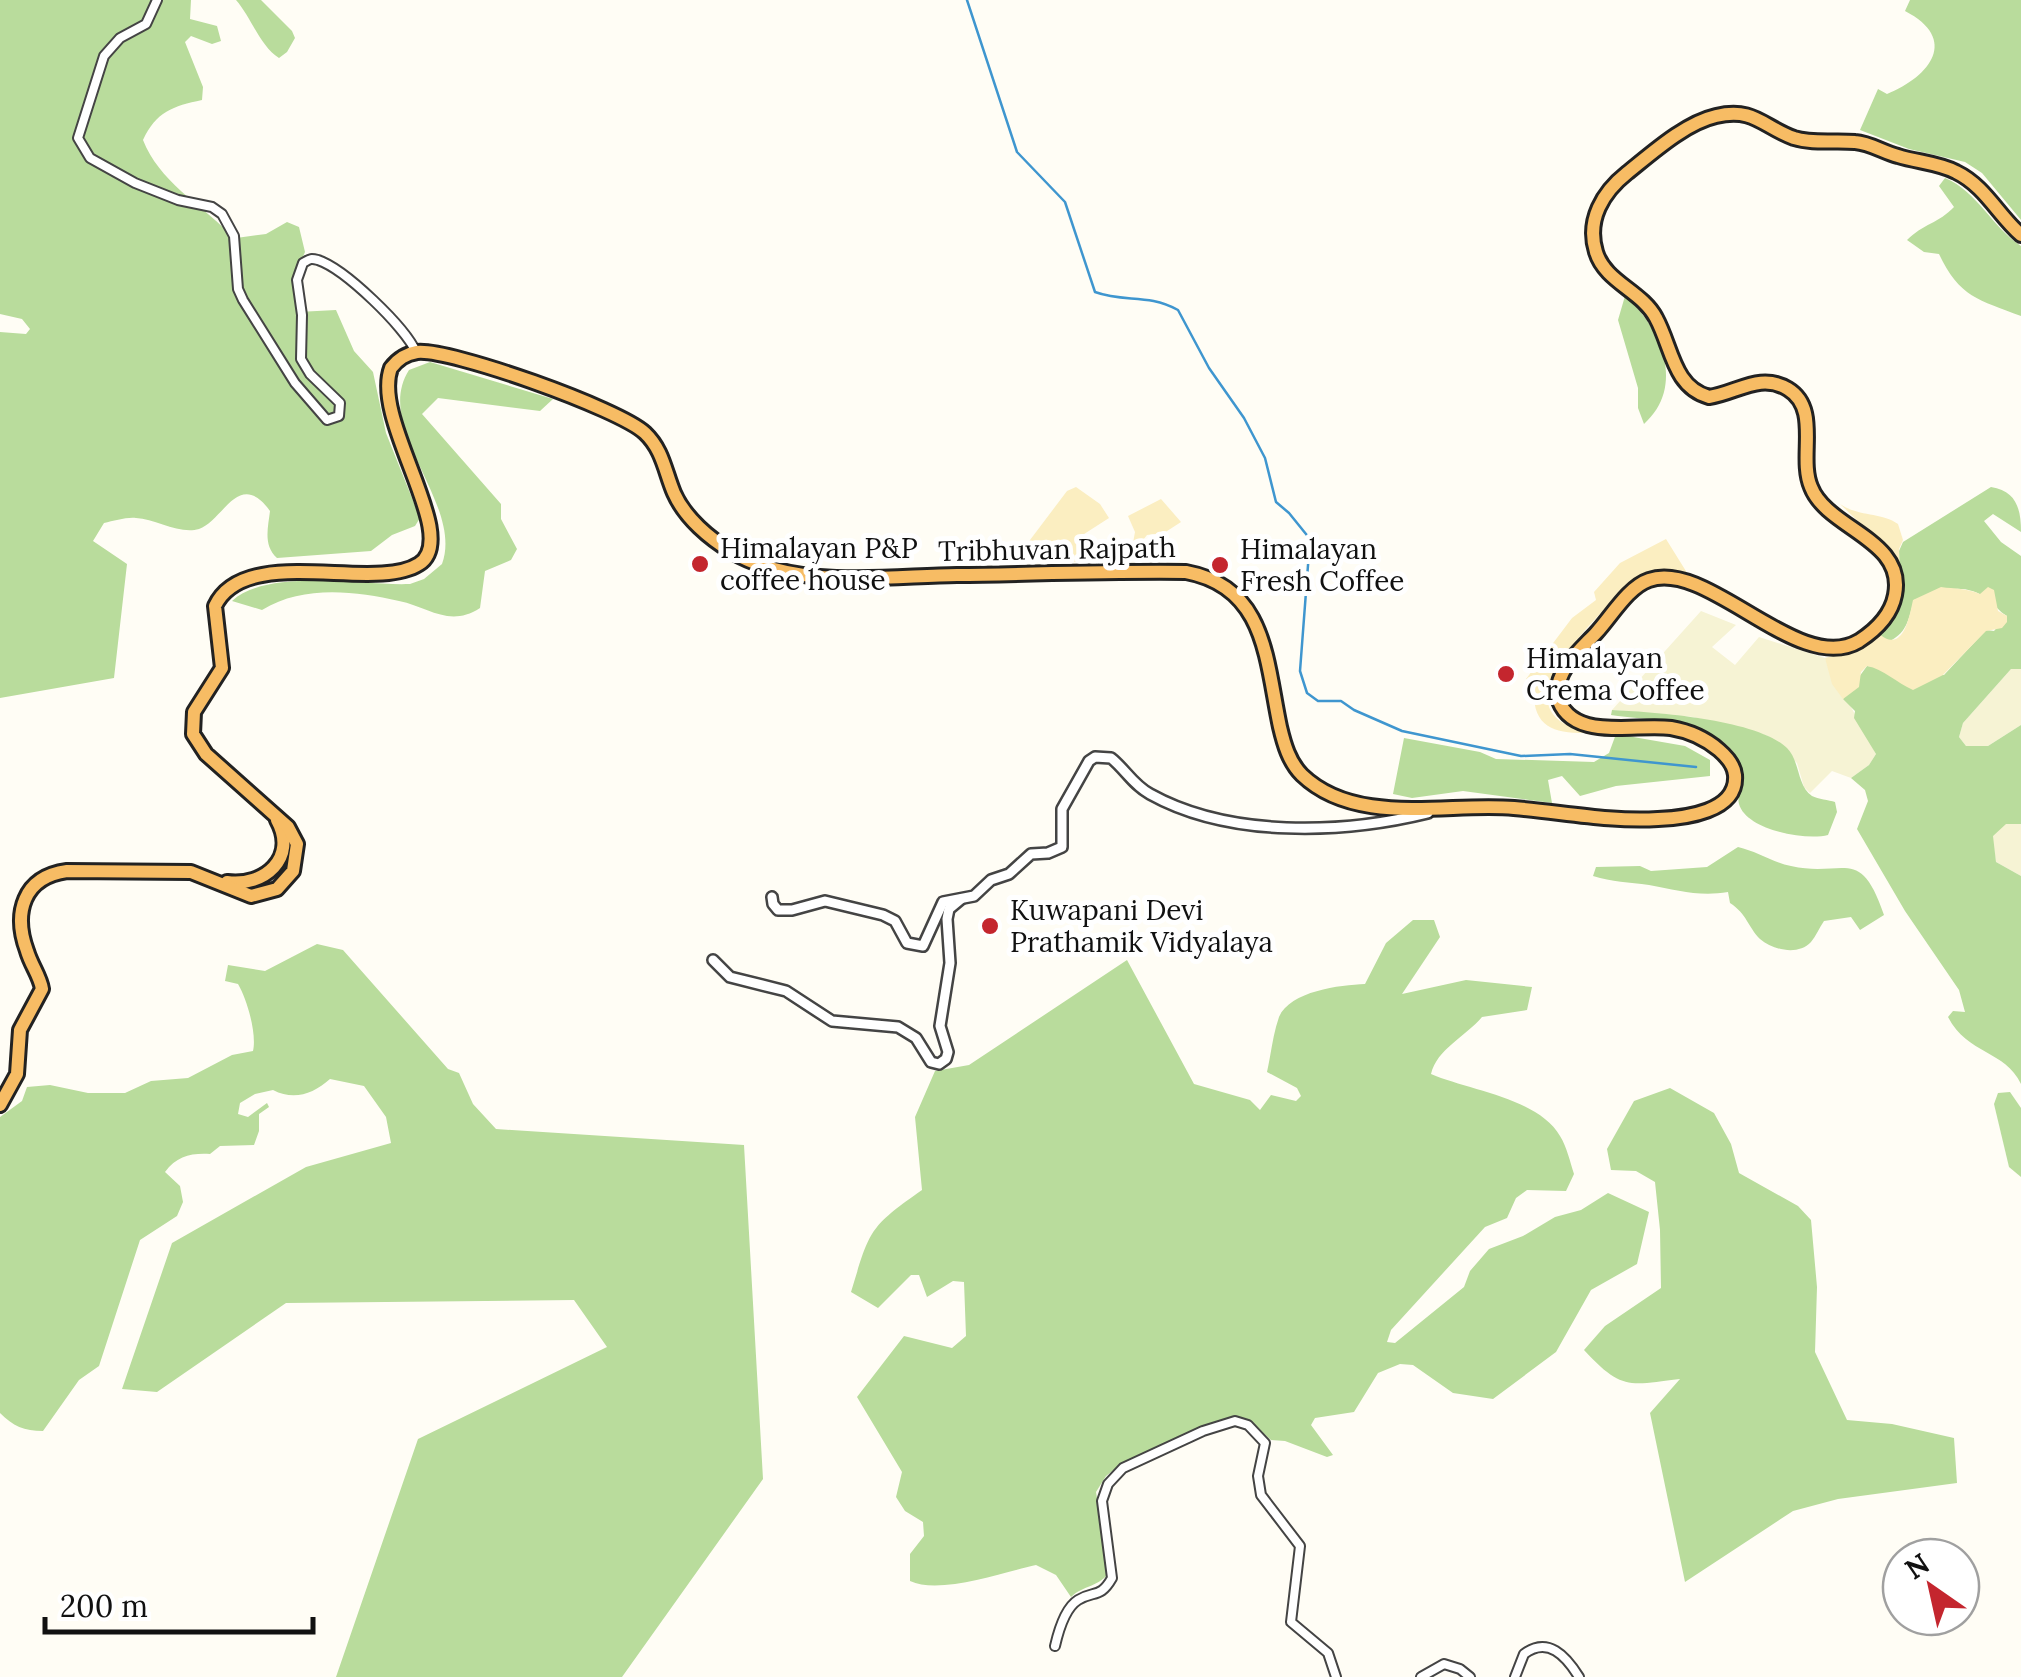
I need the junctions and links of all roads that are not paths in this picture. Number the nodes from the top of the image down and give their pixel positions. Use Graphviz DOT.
graph roads {
  1 [pos="158,0"];
  2 [pos="2021,235"];
  3 [pos="416,352"];
  4 [pos="1456,806"];
  5 [pos="772,897"];
  6 [pos="964,898"];
  7 [pos="712,960"];
  8 [pos="0,1105"];
  9 [pos="1055,1646"];
  10 [pos="1336,1677"];
  11 [pos="1420,1677"];
  12 [pos="1470,1677"];
  13 [pos="1515,1677"];
  14 [pos="1579,1677"];
  1 -- 3 [label="street"];
  2 -- 4 [label="highway, Tribhuvan Rajpath"];
  3 -- 4 [label="highway, Tribhuvan Rajpath"];
  3 -- 8 [label="highway"];
  4 -- 6 [label="street"];
  5 -- 6 [label="street"];
  6 -- 7 [label="street"];
  9 -- 10 [label="street"];
  11 -- 12 [label="street"];
  13 -- 14 [label="street"];
}
